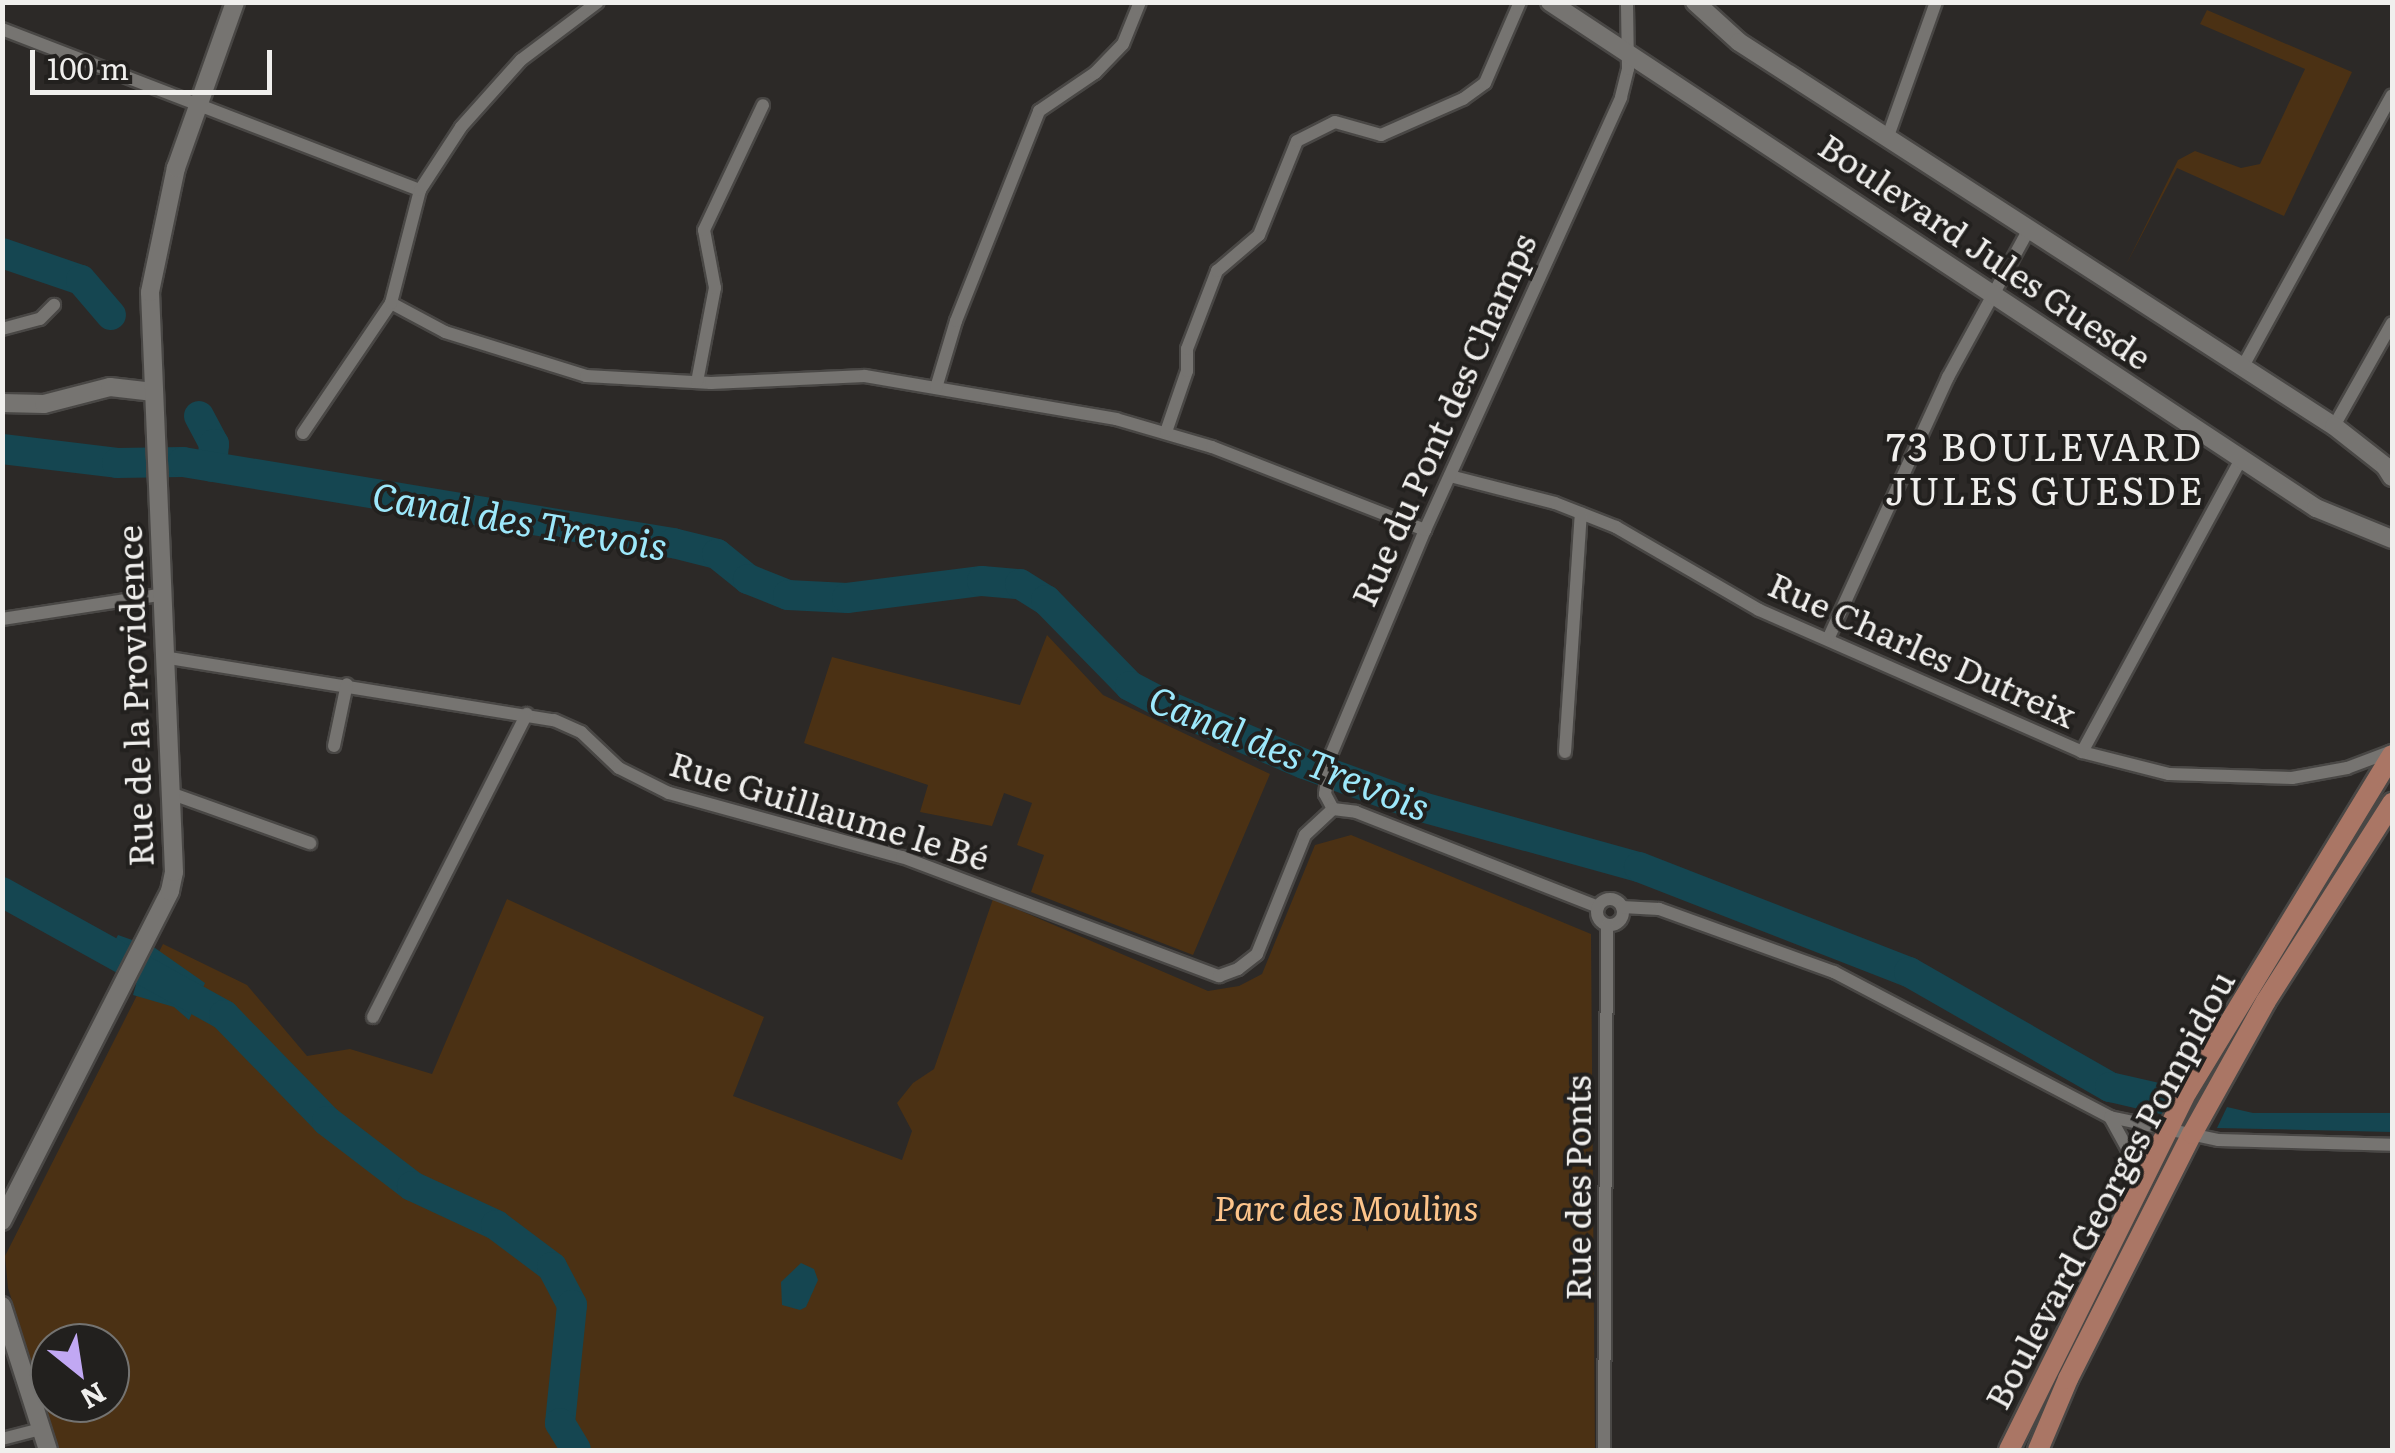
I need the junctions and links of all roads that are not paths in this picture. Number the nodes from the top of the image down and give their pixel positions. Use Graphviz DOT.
graph roads {
  1 [pos="235,2"];
  2 [pos="598,2"];
  3 [pos="1140,2"];
  4 [pos="1520,2"];
  5 [pos="1550,2"];
  6 [pos="1627,2"];
  7 [pos="1695,2"];
  8 [pos="1936,2"];
  9 [pos="2,29"];
  10 [pos="1628,54"];
  11 [pos="2392,95"];
  12 [pos="763,105"];
  13 [pos="198,106"];
  14 [pos="1888,136"];
  15 [pos="420,190"];
  16 [pos="2029,229"];
  17 [pos="1991,293"];
  18 [pos="391,303"];
  19 [pos="54,305"];
  20 [pos="2392,324"];
  21 [pos="2,329"];
  22 [pos="2242,368"];
  23 [pos="698,382"];
  24 [pos="936,388"];
  25 [pos="154,392"];
  26 [pos="2,403"];
  27 [pos="2334,426"];
  28 [pos="1166,432"];
  29 [pos="303,433"];
  30 [pos="2242,457"];
  31 [pos="1450,476"];
  32 [pos="2392,478"];
  33 [pos="1582,514"];
  34 [pos="1424,530"];
  35 [pos="2392,539"];
  36 [pos="159,595"];
  37 [pos="2,620"];
  38 [pos="1829,637"];
  39 [pos="163,657"];
  40 [pos="347,684"];
  41 [pos="527,714"];
  42 [pos="334,746"];
  43 [pos="1566,752"];
  44 [pos="2082,752"];
  45 [pos="2392,753"];
  46 [pos="170,792"];
  47 [pos="2392,803"];
  48 [pos="1333,810"];
  49 [pos="310,843"];
  50 [pos="1598,908"];
  51 [pos="1622,908"];
  52 [pos="1607,925"];
  53 [pos="373,1017"];
  54 [pos="2110,1117"];
  55 [pos="2168,1130"];
  56 [pos="2192,1134"];
  57 [pos="2392,1145"];
  58 [pos="2138,1188"];
  59 [pos="2,1221"];
  60 [pos="2,1306"];
  61 [pos="41,1428"];
  62 [pos="2,1439"];
  63 [pos="48,1450"];
  64 [pos="1604,1450"];
  65 [pos="2009,1450"];
  66 [pos="2038,1450"];
  1 -- 13 [label="street, Rue de la Providence"];
  2 -- 15 [label="street"];
  3 -- 24 [label="street"];
  4 -- 28 [label="street"];
  5 -- 10 [label="street, Boulevard Jules Guesde"];
  6 -- 10 [label="street, Rue du Pont des Champs"];
  7 -- 14 [label="street, Boulevard Jules Guesde"];
  8 -- 14 [label="street"];
  9 -- 13 [label="street"];
  10 -- 17 [label="street, Boulevard Jules Guesde"];
  10 -- 31 [label="street, Rue du Pont des Champs"];
  11 -- 22 [label="street"];
  12 -- 23 [label="street"];
  13 -- 15 [label="street"];
  13 -- 25 [label="street, Rue de la Providence"];
  14 -- 16 [label="street, Boulevard Jules Guesde"];
  15 -- 18 [label="street"];
  16 -- 17 [label="street"];
  16 -- 22 [label="street, Boulevard Jules Guesde"];
  17 -- 30 [label="street, Boulevard Jules Guesde"];
  17 -- 38 [label="street"];
  18 -- 23 [label="street"];
  18 -- 29 [label="street"];
  19 -- 21 [label="street"];
  20 -- 27 [label="street"];
  22 -- 27 [label="street, Boulevard Jules Guesde"];
  23 -- 24 [label="street"];
  24 -- 28 [label="street"];
  25 -- 26 [label="street"];
  25 -- 36 [label="street, Rue de la Providence"];
  27 -- 32 [label="street, Boulevard Jules Guesde"];
  28 -- 34 [label="street"];
  30 -- 35 [label="street, Boulevard Jules Guesde"];
  30 -- 44 [label="street"];
  31 -- 33 [label="street, Rue Charles Dutreix"];
  31 -- 34 [label="street, Rue du Pont des Champs"];
  33 -- 38 [label="street, Rue Charles Dutreix"];
  33 -- 43 [label="street"];
  34 -- 48 [label="street, Rue du Pont des Champs"];
  36 -- 37 [label="street"];
  36 -- 39 [label="street, Rue de la Providence"];
  38 -- 44 [label="street, Rue Charles Dutreix"];
  39 -- 40 [label="street, Rue Guillaume le Bé"];
  39 -- 46 [label="street, Rue de la Providence"];
  40 -- 41 [label="street, Rue Guillaume le Bé"];
  40 -- 42 [label="street"];
  41 -- 48 [label="street, Rue Guillaume le Bé"];
  41 -- 53 [label="street"];
  44 -- 45 [label="street, Rue Charles Dutreix"];
  45 -- 55 [label="main road, Boulevard Georges Pompidou"];
  46 -- 49 [label="street"];
  46 -- 59 [label="street, Rue de la Providence"];
  47 -- 56 [label="main road, Boulevard Georges Pompidou"];
  48 -- 50 [label="street"];
  50 -- 51 [label="street"];
  50 -- 52 [label="street"];
  51 -- 52 [label="street"];
  51 -- 54 [label="street"];
  52 -- 64 [label="street, Rue des Ponts"];
  54 -- 55 [label="street"];
  54 -- 58 [label="street"];
  55 -- 56 [label="street"];
  55 -- 58 [label="main road, Boulevard Georges Pompidou"];
  56 -- 57 [label="street"];
  56 -- 66 [label="main road, Boulevard Georges Pompidou"];
  58 -- 65 [label="main road, Boulevard Georges Pompidou"];
  60 -- 61 [label="street"];
  61 -- 62 [label="street"];
  61 -- 63 [label="street"];
}
